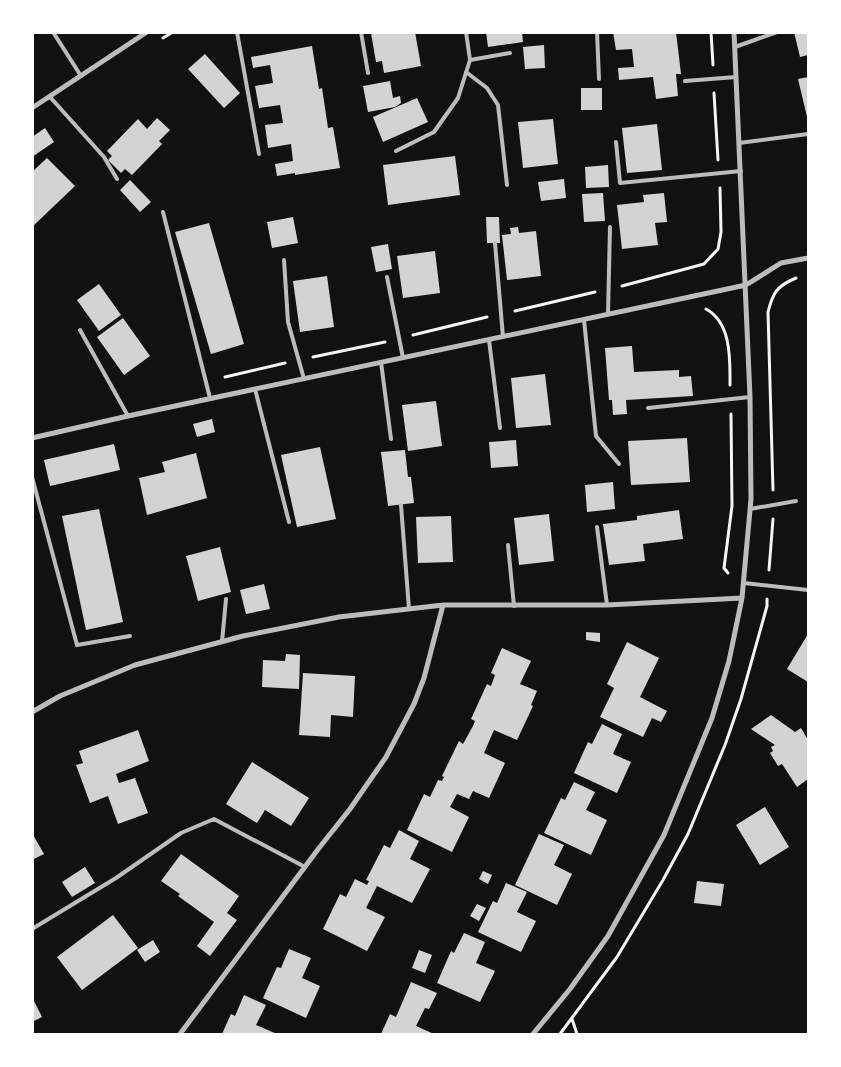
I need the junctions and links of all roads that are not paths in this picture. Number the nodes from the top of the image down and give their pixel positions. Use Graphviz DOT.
graph roads {
  1 [pos="53,32"];
  2 [pos="147,32"];
  3 [pos="237,32"];
  4 [pos="361,32"];
  5 [pos="466,32"];
  6 [pos="597,32"];
  7 [pos="734,32"];
  8 [pos="777,32"];
  9 [pos="735,47"];
  10 [pos="510,53"];
  11 [pos="470,60"];
  12 [pos="466,72"];
  13 [pos="368,73"];
  14 [pos="81,76"];
  15 [pos="736,77"];
  16 [pos="599,79"];
  17 [pos="685,80"];
  18 [pos="50,97"];
  19 [pos="32,108"];
  20 [pos="808,134"];
  21 [pos="616,142"];
  22 [pos="739,143"];
  23 [pos="396,151"];
  24 [pos="259,154"];
  25 [pos="741,171"];
  26 [pos="117,179"];
  27 [pos="507,186"];
  28 [pos="164,212"];
  29 [pos="610,227"];
  30 [pos="495,243"];
  31 [pos="808,258"];
  32 [pos="284,260"];
  33 [pos="387,277"];
  34 [pos="746,285"];
  35 [pos="608,314"];
  36 [pos="584,320"];
  37 [pos="80,330"];
  38 [pos="503,337"];
  39 [pos="489,340"];
  40 [pos="403,358"];
  41 [pos="381,362"];
  42 [pos="304,379"];
  43 [pos="255,389"];
  44 [pos="750,397"];
  45 [pos="210,398"];
  46 [pos="648,408"];
  47 [pos="128,416"];
  48 [pos="500,428"];
  49 [pos="32,438"];
  50 [pos="391,439"];
  51 [pos="618,464"];
  52 [pos="32,477"];
  53 [pos="796,500"];
  54 [pos="402,505"];
  55 [pos="750,509"];
  56 [pos="289,522"];
  57 [pos="597,527"];
  58 [pos="508,545"];
  59 [pos="744,583"];
  60 [pos="808,590"];
  61 [pos="742,598"];
  62 [pos="226,599"];
  63 [pos="443,605"];
  64 [pos="607,605"];
  65 [pos="514,606"];
  66 [pos="409,609"];
  67 [pos="130,636"];
  68 [pos="222,642"];
  69 [pos="32,712"];
  70 [pos="305,867"];
  71 [pos="32,929"];
  72 [pos="180,1034"];
  73 [pos="534,1034"];
  1 -- 14 [label="lane"];
  2 -- 14 [label="street"];
  3 -- 24 [label="lane"];
  4 -- 13 [label="lane"];
  5 -- 11 [label="lane"];
  6 -- 16 [label="lane"];
  7 -- 9 [label="street"];
  8 -- 9 [label="lane"];
  9 -- 15 [label="street"];
  10 -- 11 [label="lane"];
  11 -- 12 [label="lane"];
  12 -- 23 [label="lane"];
  12 -- 27 [label="lane"];
  14 -- 18 [label="street"];
  15 -- 17 [label="lane"];
  15 -- 22 [label="street"];
  18 -- 19 [label="street"];
  18 -- 26 [label="lane"];
  20 -- 22 [label="lane"];
  21 -- 25 [label="lane"];
  22 -- 25 [label="street"];
  25 -- 34 [label="street"];
  28 -- 45 [label="lane"];
  29 -- 35 [label="lane"];
  30 -- 38 [label="lane"];
  31 -- 34 [label="street"];
  32 -- 42 [label="lane"];
  33 -- 40 [label="lane"];
  34 -- 35 [label="street"];
  34 -- 44 [label="street"];
  35 -- 36 [label="street"];
  36 -- 38 [label="street"];
  36 -- 51 [label="lane"];
  37 -- 47 [label="lane"];
  38 -- 39 [label="street"];
  39 -- 40 [label="street"];
  39 -- 48 [label="lane"];
  40 -- 41 [label="street"];
  41 -- 42 [label="street"];
  41 -- 50 [label="lane"];
  42 -- 43 [label="street"];
  43 -- 45 [label="street"];
  43 -- 56 [label="lane"];
  44 -- 46 [label="lane"];
  44 -- 55 [label="street"];
  45 -- 47 [label="street"];
  47 -- 49 [label="street"];
  52 -- 67 [label="lane"];
  53 -- 55 [label="lane"];
  54 -- 66 [label="lane"];
  55 -- 59 [label="street"];
  57 -- 64 [label="lane"];
  58 -- 65 [label="lane"];
  59 -- 60 [label="lane"];
  59 -- 61 [label="street"];
  61 -- 64 [label="street"];
  61 -- 73 [label="street"];
  62 -- 68 [label="lane"];
  63 -- 65 [label="street"];
  63 -- 66 [label="street"];
  63 -- 70 [label="street"];
  64 -- 65 [label="street"];
  66 -- 68 [label="street"];
  68 -- 69 [label="street"];
  70 -- 71 [label="lane"];
  70 -- 72 [label="street"];
}
